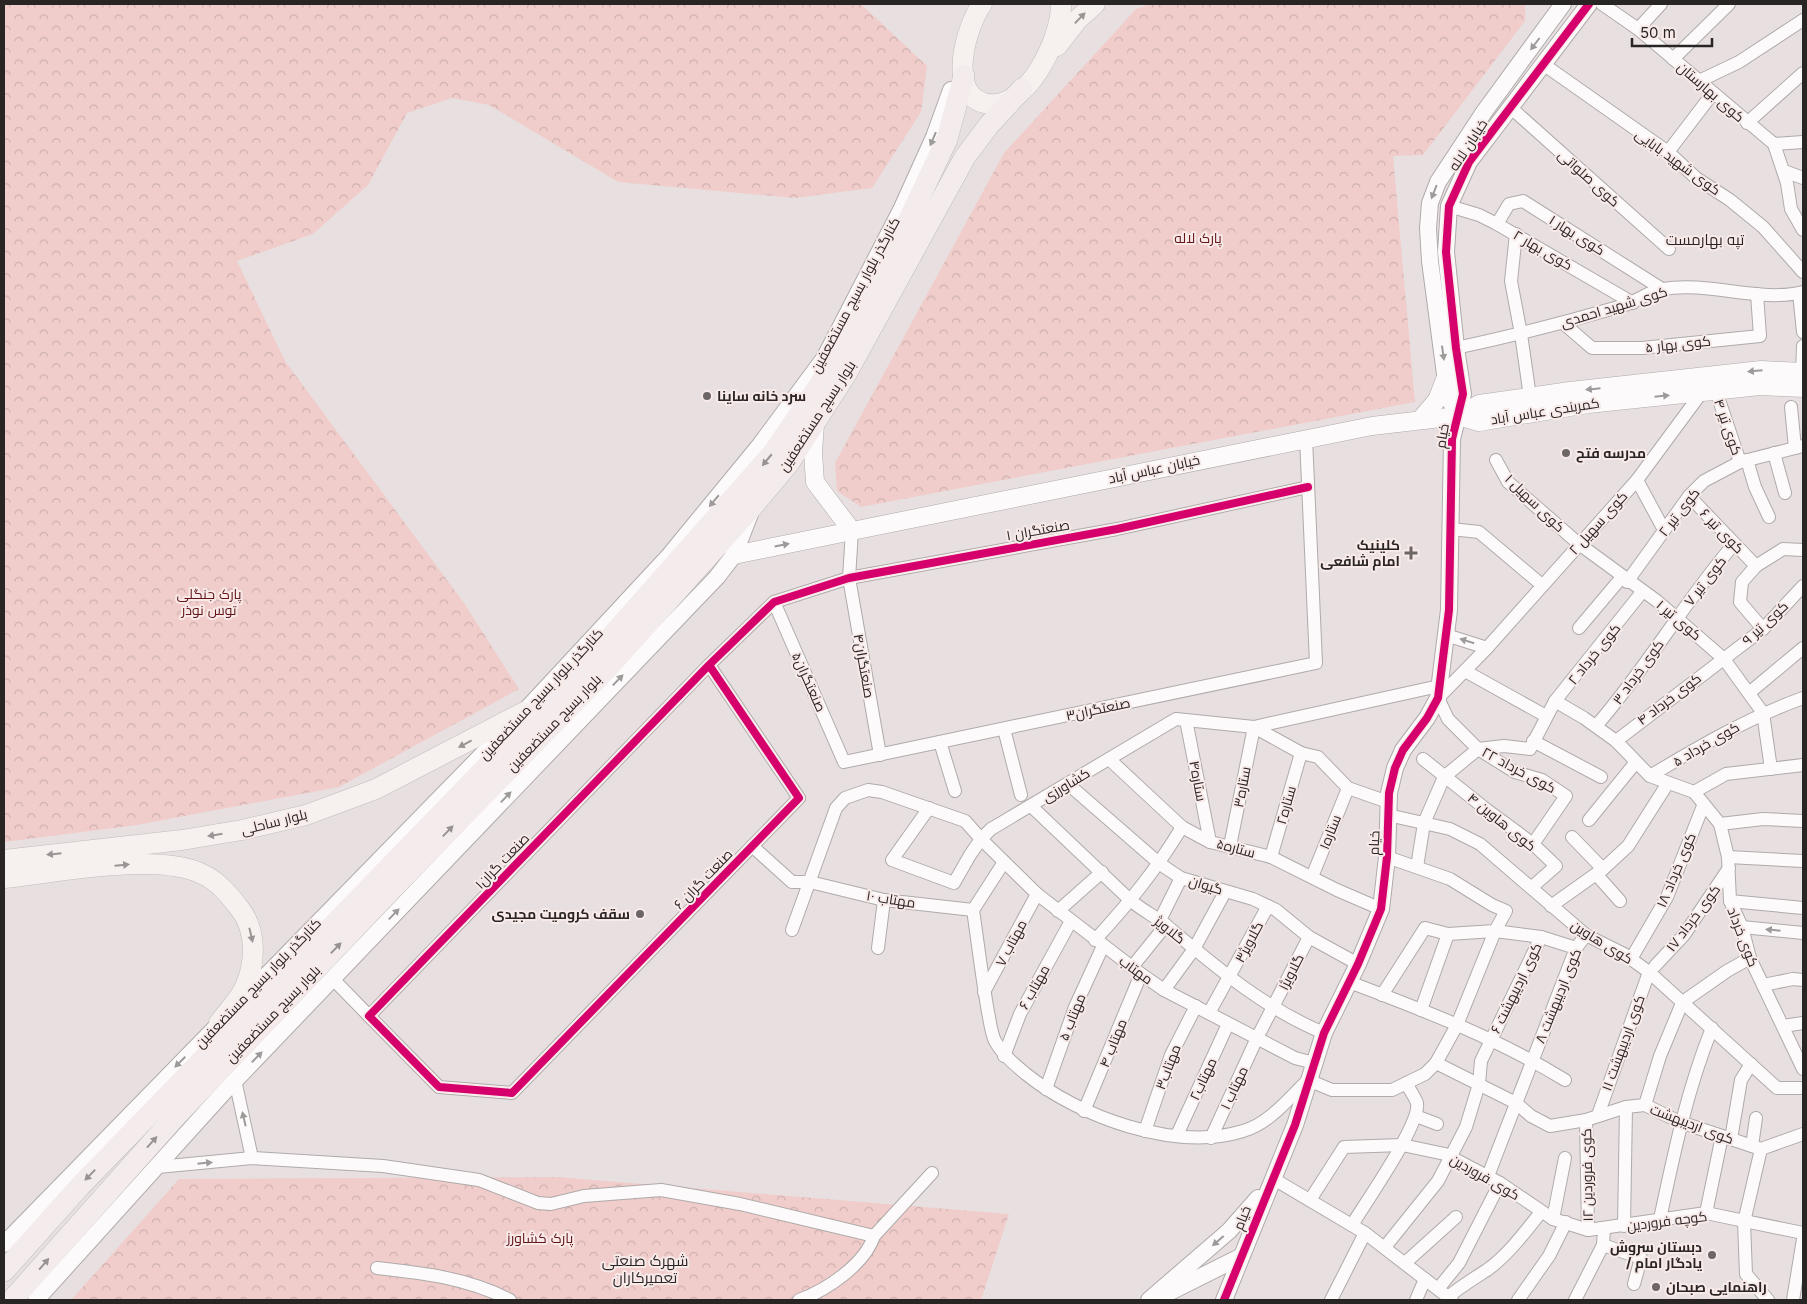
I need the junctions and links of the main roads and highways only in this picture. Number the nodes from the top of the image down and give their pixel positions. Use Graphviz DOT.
graph roads {
  1 [pos="982,4"];
  2 [pos="1061,4"];
  3 [pos="1094,4"];
  4 [pos="1045,61"];
  5 [pos="963,68"];
  6 [pos="1022,89"];
  7 [pos="947,139"];
  8 [pos="973,146"];
  9 [pos="1446,377"];
  10 [pos="1803,378"];
  11 [pos="1531,405"];
  12 [pos="1458,416"];
  13 [pos="1420,420"];
  14 [pos="815,423"];
  15 [pos="852,531"];
  16 [pos="734,555"];
  17 [pos="524,712"];
  18 [pos="182,840"];
  19 [pos="4,860"];
  20 [pos="183,867"];
  21 [pos="4,878"];
  22 [pos="219,1023"];
  23 [pos="4,1271"];
  24 [pos="12,1300"];
  1 -- 5 [label="main road"];
  2 -- 4 [label="main road"];
  4 -- 3 [label="main road, one-way"];
  4 -- 6 [label="main road"];
  5 -- 6 [label="main road"];
  5 -- 7 [label="highway, بلوار بسیج مستضعفین"];
  6 -- 8 [label="highway, بلوار بسیج مستضعفین"];
  7 -- 8 [label="highway"];
  7 -- 23 [label="highway, بلوار بسیج مستضعفین, one-way"];
  8 -- 14 [label="highway, بلوار بسیج مستضعفین"];
  9 -- 13 [label="main road"];
  11 -- 10 [label="main road, کمربندی عباس آباد, one-way"];
  10 -- 11 [label="main road, کمربندی عباس آباد, one-way"];
  11 -- 12 [label="main road, کمربندی عباس آباد"];
  12 -- 13 [label="main road, خیابان عباس آباد"];
  13 -- 15 [label="main road, خیابان عباس آباد"];
  14 -- 15 [label="main road"];
  24 -- 14 [label="highway, بلوار بسیج مستضعفین, one-way"];
  16 -- 15 [label="main road, خیابان عباس آباد, one-way"];
  17 -- 18 [label="main road, بلوار ساحلی, one-way"];
  18 -- 19 [label="main road, بلوار ساحلی, one-way"];
  18 -- 20 [label="main road"];
  21 -- 20 [label="main road, one-way"];
  20 -- 22 [label="main road, one-way"];
}
